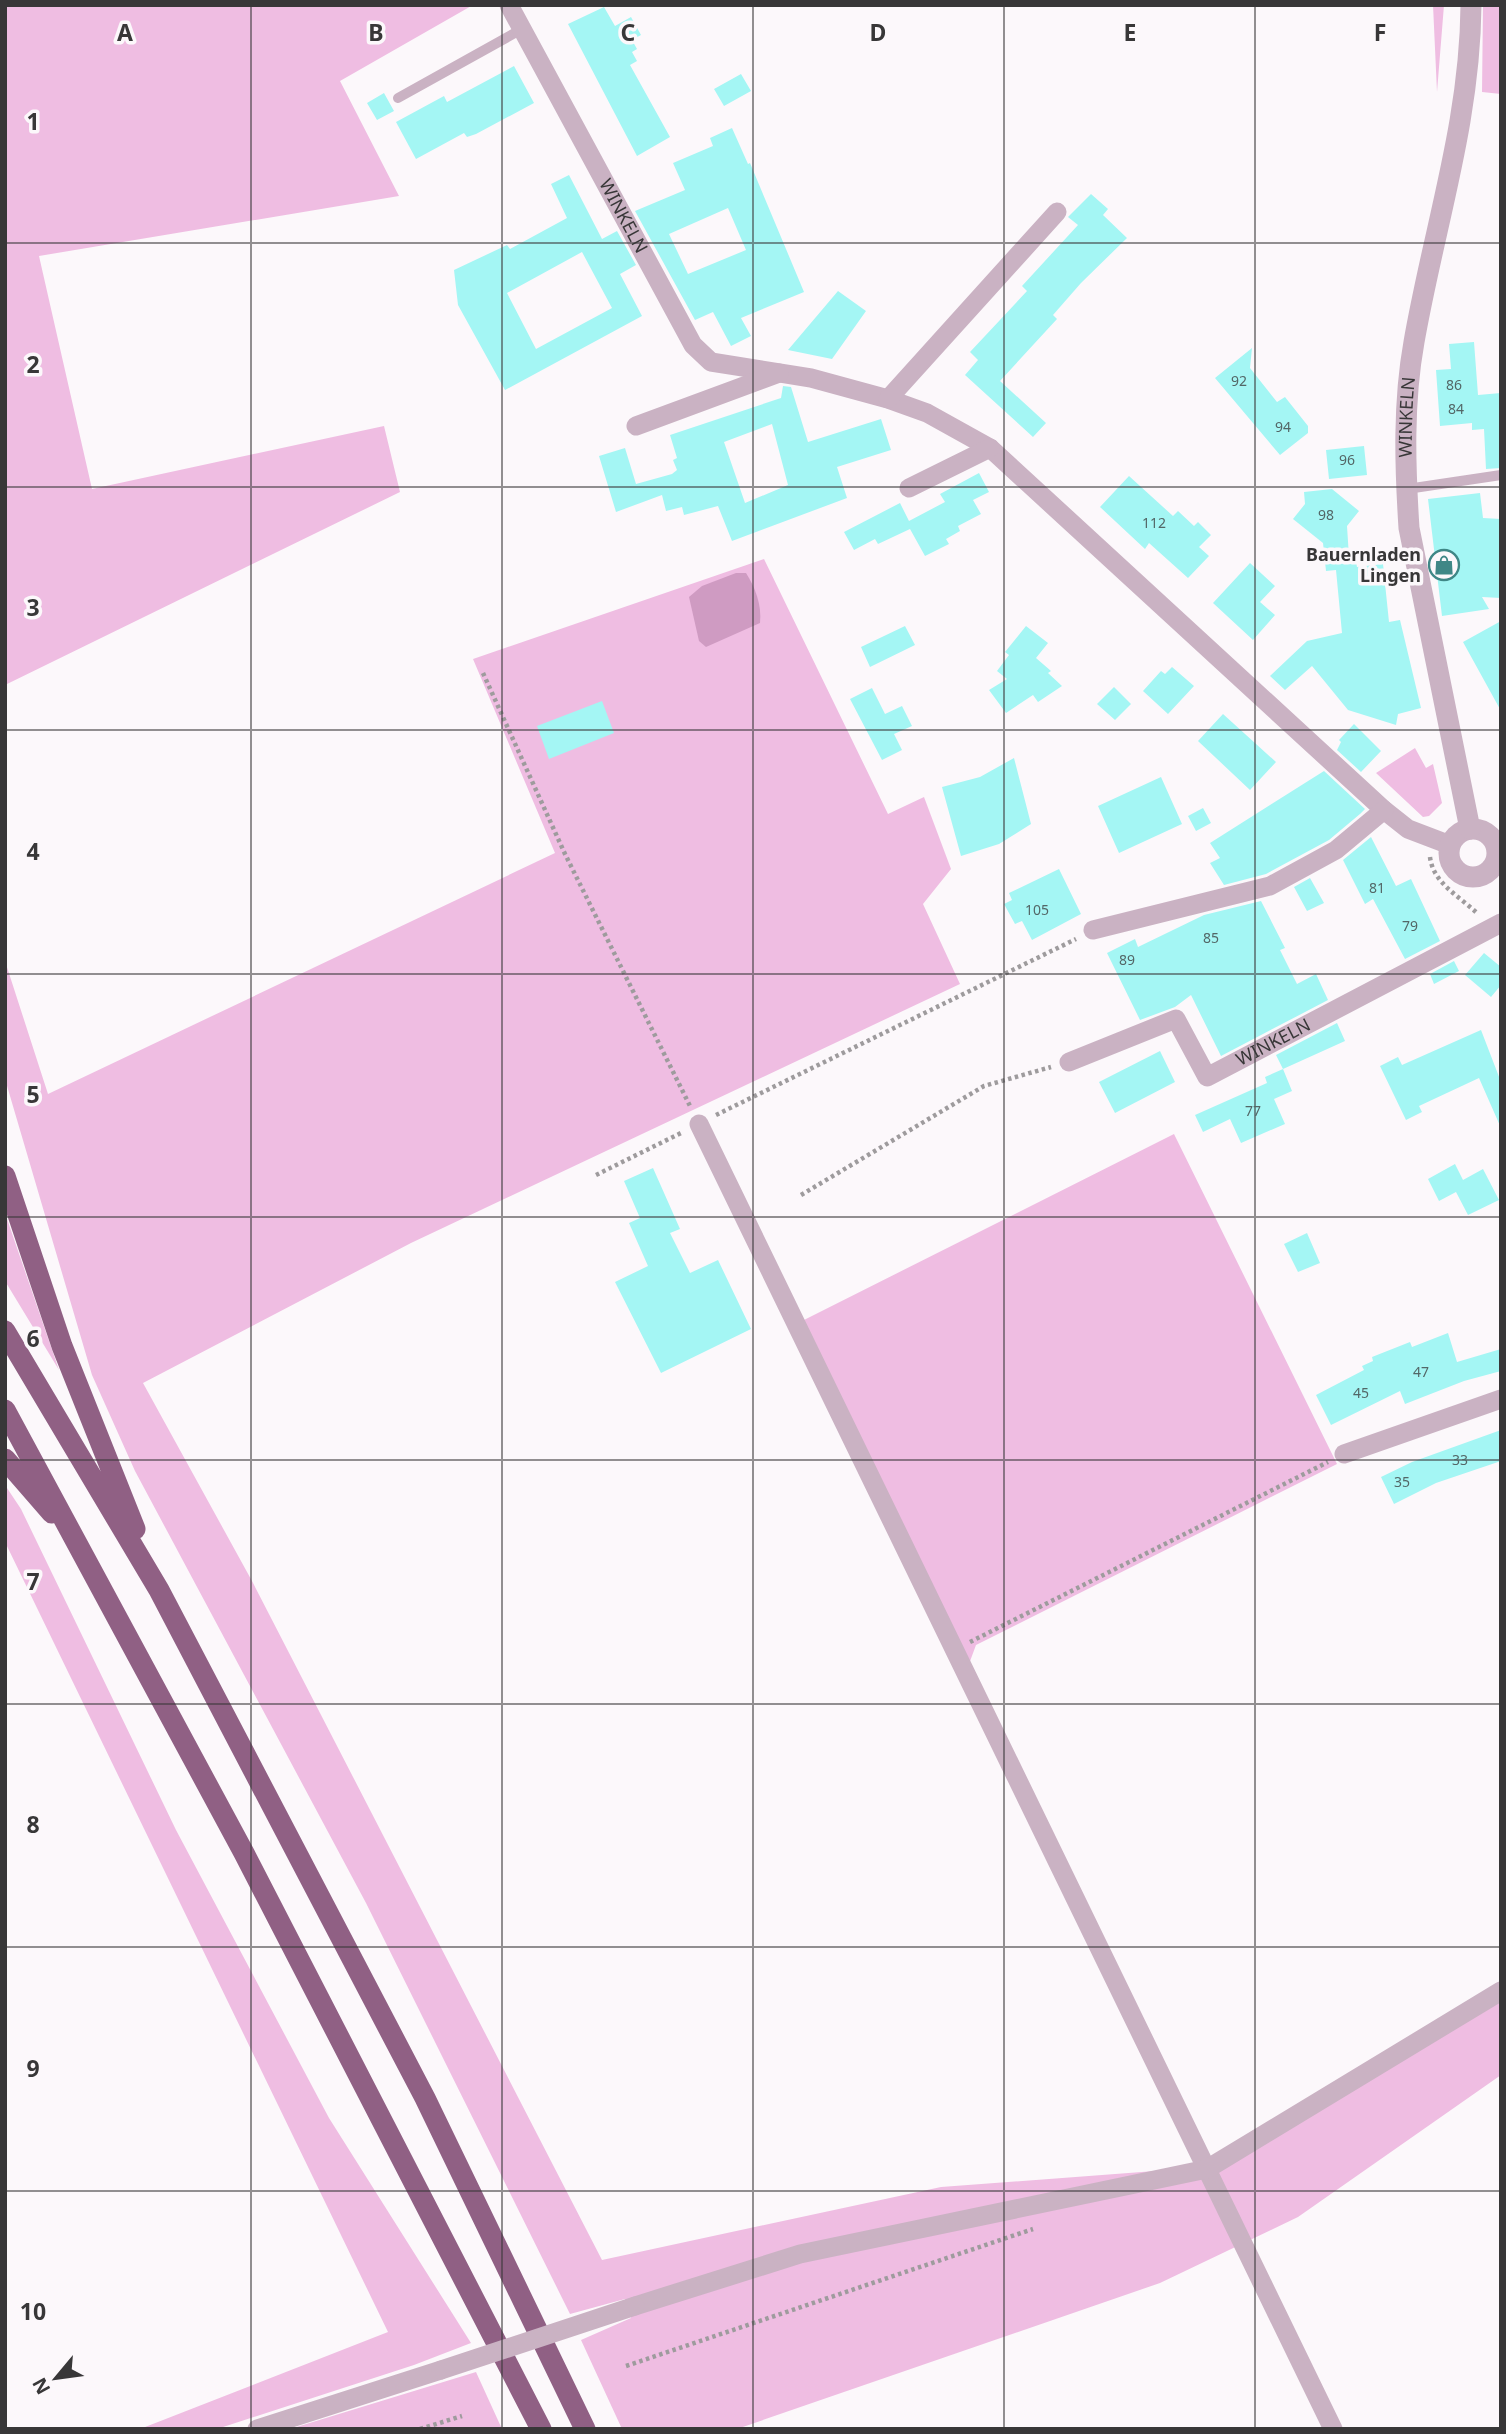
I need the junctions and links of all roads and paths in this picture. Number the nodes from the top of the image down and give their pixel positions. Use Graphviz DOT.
graph roads {
  1 [pos="509,5"];
  2 [pos="1471,5"];
  3 [pos="522,29"];
  4 [pos="398,98"];
  5 [pos="1057,212"];
  6 [pos="780,373"];
  7 [pos="888,399"];
  8 [pos="636,426"];
  9 [pos="990,448"];
  10 [pos="1501,475"];
  11 [pos="909,488"];
  12 [pos="1406,489"];
  13 [pos="483,673"];
  14 [pos="1384,810"];
  15 [pos="1470,830"];
  16 [pos="1450,845"];
  17 [pos="1499,864"];
  18 [pos="1501,922"];
  19 [pos="1093,930"];
  20 [pos="1069,1062"];
  21 [pos="699,1124"];
  22 [pos="596,1175"];
  23 [pos="5,1176"];
  24 [pos="801,1195"];
  25 [pos="5,1331"];
  26 [pos="1501,1399"];
  27 [pos="5,1410"];
  28 [pos="1344,1454"];
  29 [pos="5,1458"];
  30 [pos="80,1546"];
  31 [pos="159,1590"];
  32 [pos="954,1650"];
  33 [pos="1501,1991"];
  34 [pos="1207,2169"];
  35 [pos="1042,2226"];
  36 [pos="626,2366"];
  37 [pos="462,2416"];
  38 [pos="257,2429"];
  39 [pos="420,2429"];
  40 [pos="541,2429"];
  41 [pos="585,2429"];
  42 [pos="1333,2429"];
  1 -- 3 [label="street, WINKELN"];
  2 -- 12 [label="street, WINKELN"];
  3 -- 4 [label="lane"];
  3 -- 6 [label="street, WINKELN"];
  5 -- 7 [label="street"];
  6 -- 7 [label="street, WINKELN"];
  6 -- 8 [label="street, WINKELN"];
  7 -- 9 [label="street, WINKELN"];
  9 -- 11 [label="street"];
  9 -- 14 [label="street, WINKELN"];
  10 -- 12 [label="lane"];
  12 -- 15 [label="street, WINKELN"];
  13 -- 21 [label="path"];
  14 -- 16 [label="street, WINKELN"];
  14 -- 19 [label="street"];
  15 -- 16 [label="street"];
  15 -- 17 [label="street"];
  16 -- 17 [label="street"];
  18 -- 20 [label="street, WINKELN"];
  19 -- 21 [label="path"];
  20 -- 24 [label="path"];
  21 -- 22 [label="path"];
  21 -- 32 [label="street"];
  23 -- 31 [label="highway"];
  25 -- 31 [label="highway"];
  26 -- 28 [label="street"];
  27 -- 30 [label="highway"];
  28 -- 32 [label="path"];
  29 -- 30 [label="highway"];
  30 -- 40 [label="highway"];
  31 -- 41 [label="highway"];
  32 -- 34 [label="street"];
  33 -- 34 [label="street"];
  34 -- 38 [label="street, bridge"];
  34 -- 42 [label="street"];
  35 -- 36 [label="path"];
  37 -- 39 [label="path"];
}
